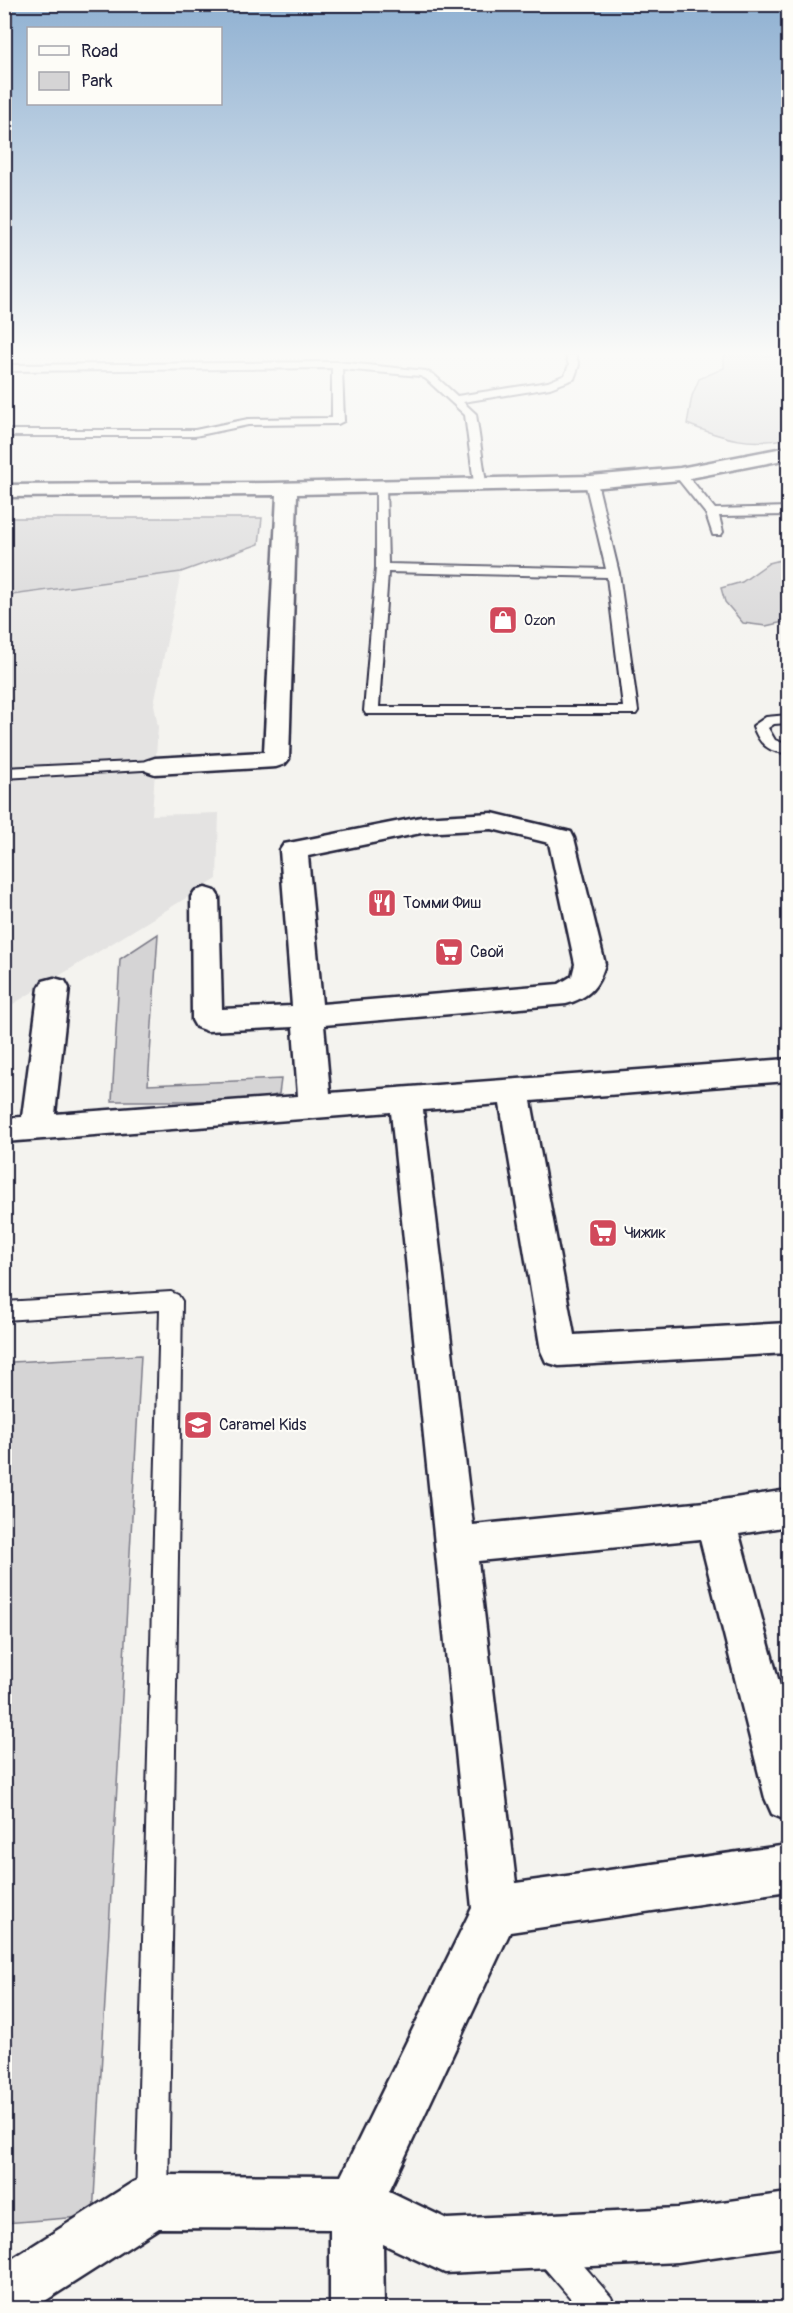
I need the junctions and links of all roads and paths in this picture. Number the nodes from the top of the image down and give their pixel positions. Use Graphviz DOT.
graph roads {
  1 [pos="477,464"];
  2 [pos="732,464"];
  3 [pos="680,474"];
  4 [pos="591,482"];
  5 [pos="480,483"];
  6 [pos="380,485"];
  7 [pos="287,489"];
  8 [pos="4,491"];
  9 [pos="789,511"];
  10 [pos="712,513"];
  11 [pos="717,532"];
  12 [pos="382,568"];
  13 [pos="614,573"];
  14 [pos="789,719"];
  15 [pos="789,749"];
  16 [pos="155,766"];
  17 [pos="4,774"];
  18 [pos="205,897"];
  19 [pos="54,988"];
  20 [pos="307,1016"];
  21 [pos="789,1070"];
  22 [pos="514,1093"];
  23 [pos="406,1100"];
  24 [pos="315,1106"];
  25 [pos="38,1128"];
  26 [pos="4,1130"];
  27 [pos="4,1311"];
  28 [pos="789,1338"];
  29 [pos="789,1508"];
  30 [pos="716,1519"];
  31 [pos="455,1545"];
  32 [pos="789,1798"];
  33 [pos="789,1868"];
  34 [pos="496,1910"];
  35 [pos="152,2200"];
  36 [pos="356,2203"];
  37 [pos="789,2220"];
  38 [pos="542,2241"];
  39 [pos="4,2296"];
  40 [pos="357,2308"];
  41 [pos="600,2308"];
  1 -- 5 [label="lane"];
  2 -- 3 [label="street"];
  3 -- 4 [label="street"];
  3 -- 10 [label="lane"];
  4 -- 5 [label="street"];
  4 -- 13 [label="lane"];
  5 -- 6 [label="street"];
  6 -- 7 [label="street"];
  6 -- 12 [label="lane"];
  7 -- 8 [label="street"];
  7 -- 16 [label="street"];
  9 -- 10 [label="lane"];
  10 -- 11 [label="lane"];
  12 -- 13 [label="lane"];
  12 -- 13 [label="lane"];
  14 -- 15 [label="lane"];
  16 -- 17 [label="lane"];
  18 -- 20 [label="street"];
  19 -- 25 [label="street"];
  20 -- 20 [label="street"];
  20 -- 24 [label="street"];
  21 -- 22 [label="street"];
  22 -- 23 [label="street"];
  22 -- 28 [label="street"];
  23 -- 24 [label="street"];
  23 -- 31 [label="street"];
  24 -- 25 [label="street"];
  25 -- 26 [label="street"];
  27 -- 35 [label="lane"];
  29 -- 30 [label="street"];
  30 -- 31 [label="street"];
  30 -- 32 [label="street"];
  31 -- 34 [label="street"];
  33 -- 34 [label="street"];
  34 -- 36 [label="street"];
  35 -- 36 [label="street"];
  35 -- 39 [label="street"];
  36 -- 38 [label="street"];
  36 -- 40 [label="street"];
  37 -- 38 [label="street"];
  38 -- 41 [label="lane"];
}
